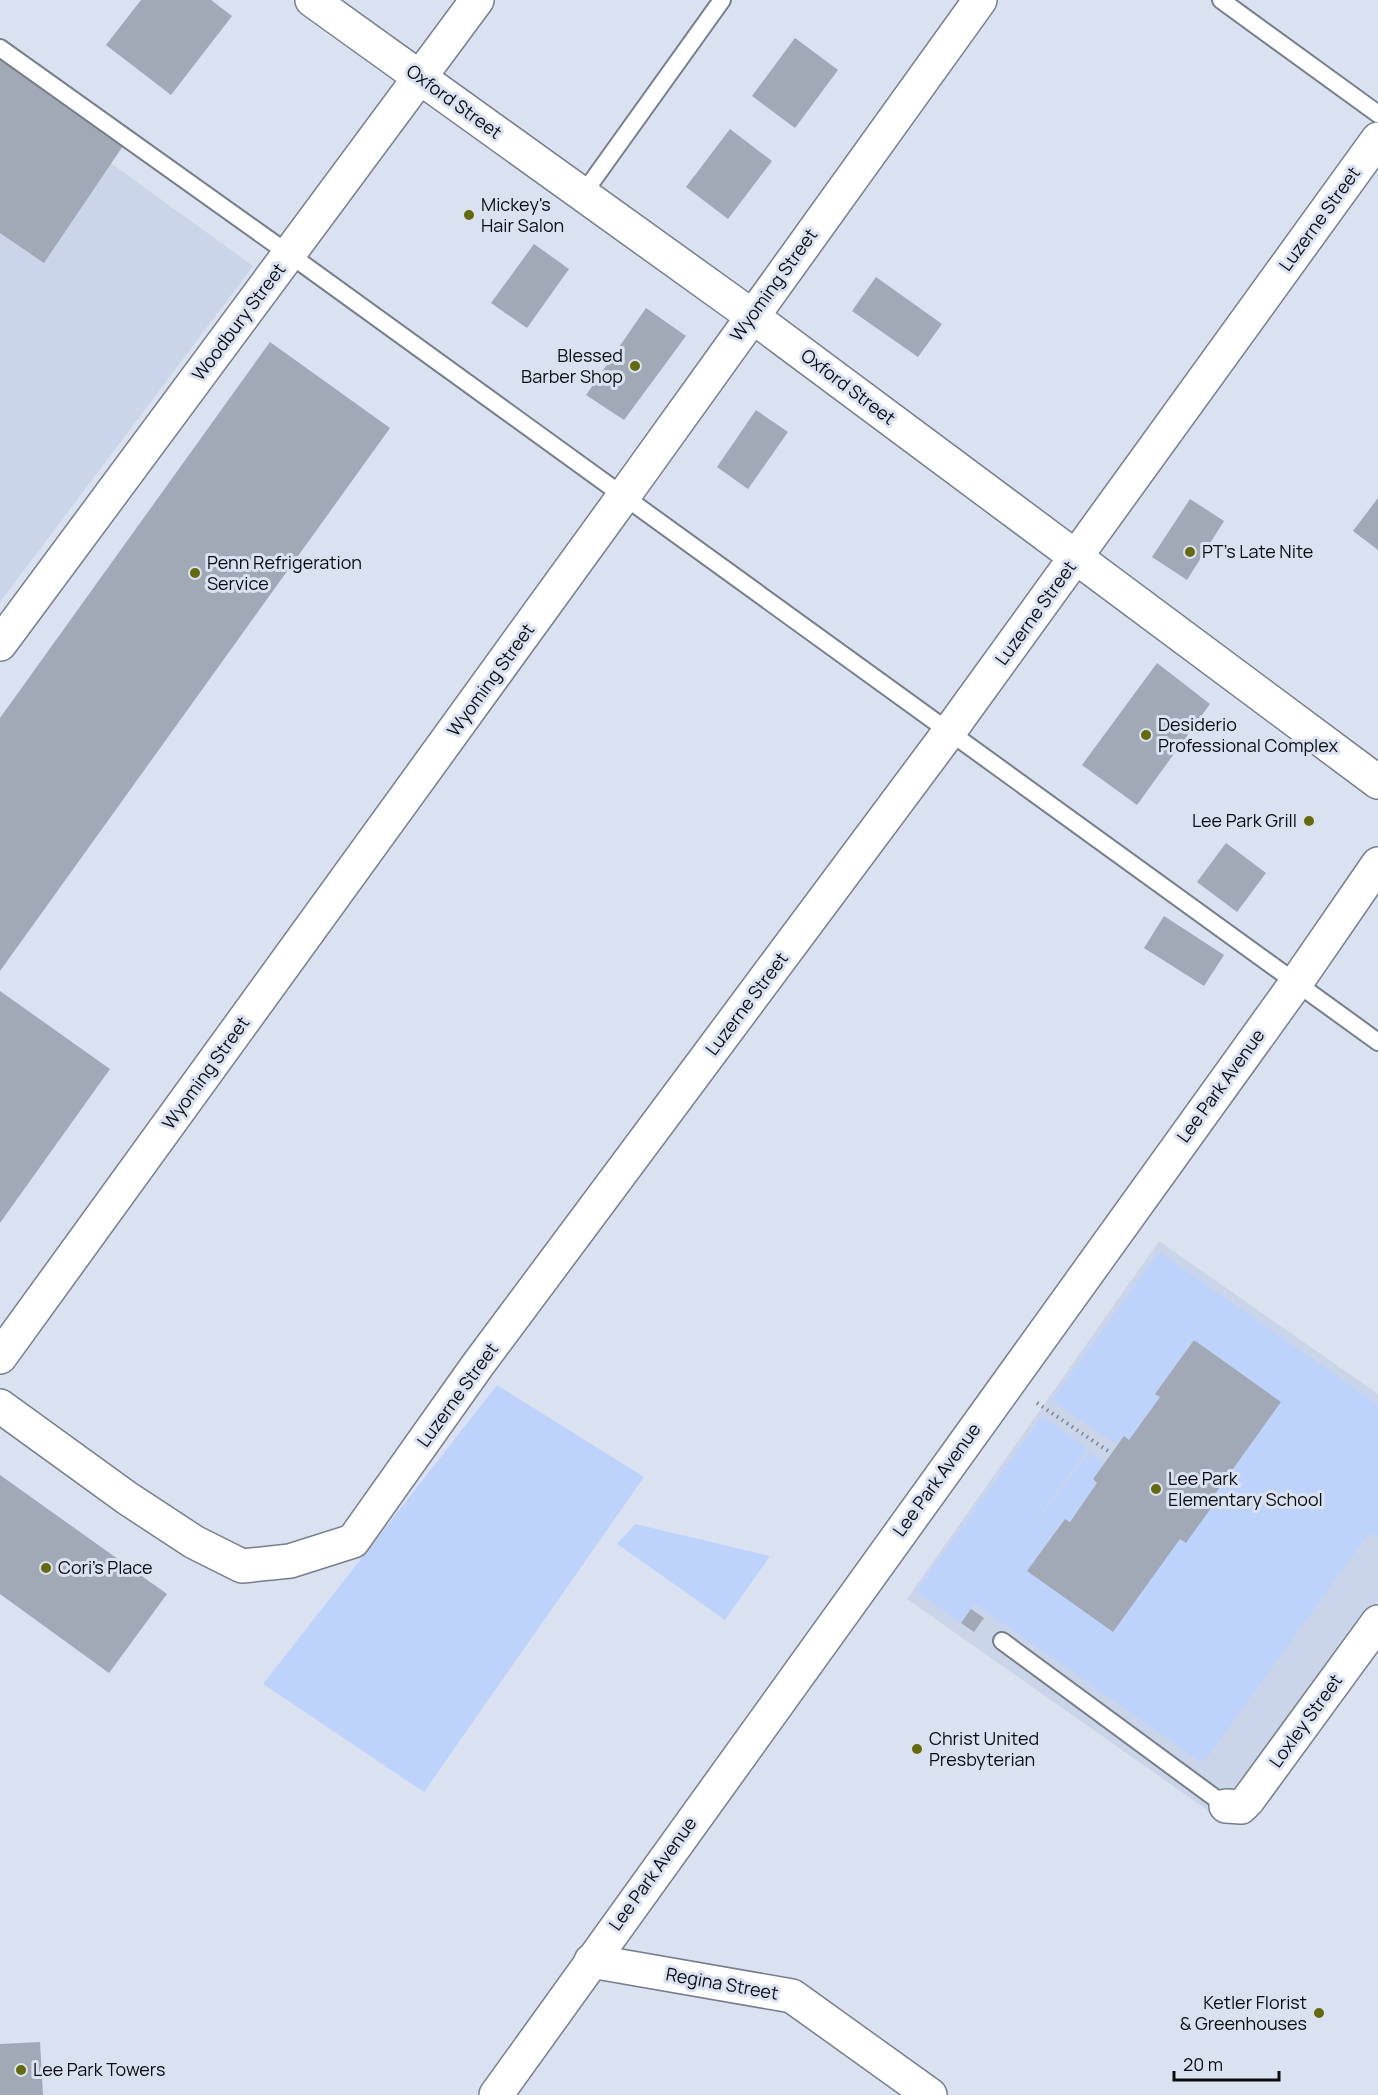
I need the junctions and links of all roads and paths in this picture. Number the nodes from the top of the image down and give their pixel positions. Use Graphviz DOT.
graph roads {
  1 [pos="312,0"];
  2 [pos="477,0"];
  3 [pos="722,0"];
  4 [pos="980,0"];
  5 [pos="1221,0"];
  6 [pos="0,48"];
  7 [pos="420,77"];
  8 [pos="1378,114"];
  9 [pos="1378,139"];
  10 [pos="584,194"];
  11 [pos="289,254"];
  12 [pos="752,316"];
  13 [pos="623,497"];
  14 [pos="1077,558"];
  15 [pos="0,644"];
  16 [pos="949,732"];
  17 [pos="1378,782"];
  18 [pos="1378,864"];
  19 [pos="1296,983"];
  20 [pos="1378,1042"];
  21 [pos="0,1358"];
  22 [pos="1037,1403"];
  23 [pos="0,1406"];
  24 [pos="1111,1454"];
  25 [pos="1378,1622"];
  26 [pos="1002,1641"];
  27 [pos="1226,1806"];
  28 [pos="591,1961"];
  29 [pos="496,2095"];
  30 [pos="930,2095"];
  1 -- 7 [label="street, Oxford Street"];
  2 -- 7 [label="street, Woodbury Street"];
  3 -- 10 [label="lane"];
  4 -- 12 [label="street, Wyoming Street"];
  5 -- 8 [label="lane"];
  6 -- 11 [label="lane"];
  7 -- 10 [label="street, Oxford Street"];
  7 -- 11 [label="street, Woodbury Street"];
  9 -- 14 [label="street, Luzerne Street"];
  10 -- 12 [label="street, Oxford Street"];
  11 -- 13 [label="lane"];
  11 -- 15 [label="street, Woodbury Street"];
  12 -- 13 [label="street, Wyoming Street"];
  12 -- 14 [label="street, Oxford Street"];
  13 -- 16 [label="lane"];
  13 -- 21 [label="street, Wyoming Street"];
  14 -- 16 [label="street, Luzerne Street"];
  14 -- 17 [label="street, Oxford Street"];
  16 -- 19 [label="lane"];
  16 -- 23 [label="street, Luzerne Street"];
  18 -- 19 [label="street, Lee Park Avenue"];
  19 -- 20 [label="lane"];
  19 -- 28 [label="street, Lee Park Avenue"];
  22 -- 24 [label="path"];
  25 -- 27 [label="street, Loxley Street"];
  26 -- 27 [label="lane"];
  28 -- 29 [label="street, Lee Park Avenue"];
  28 -- 30 [label="street, Regina Street"];
}
